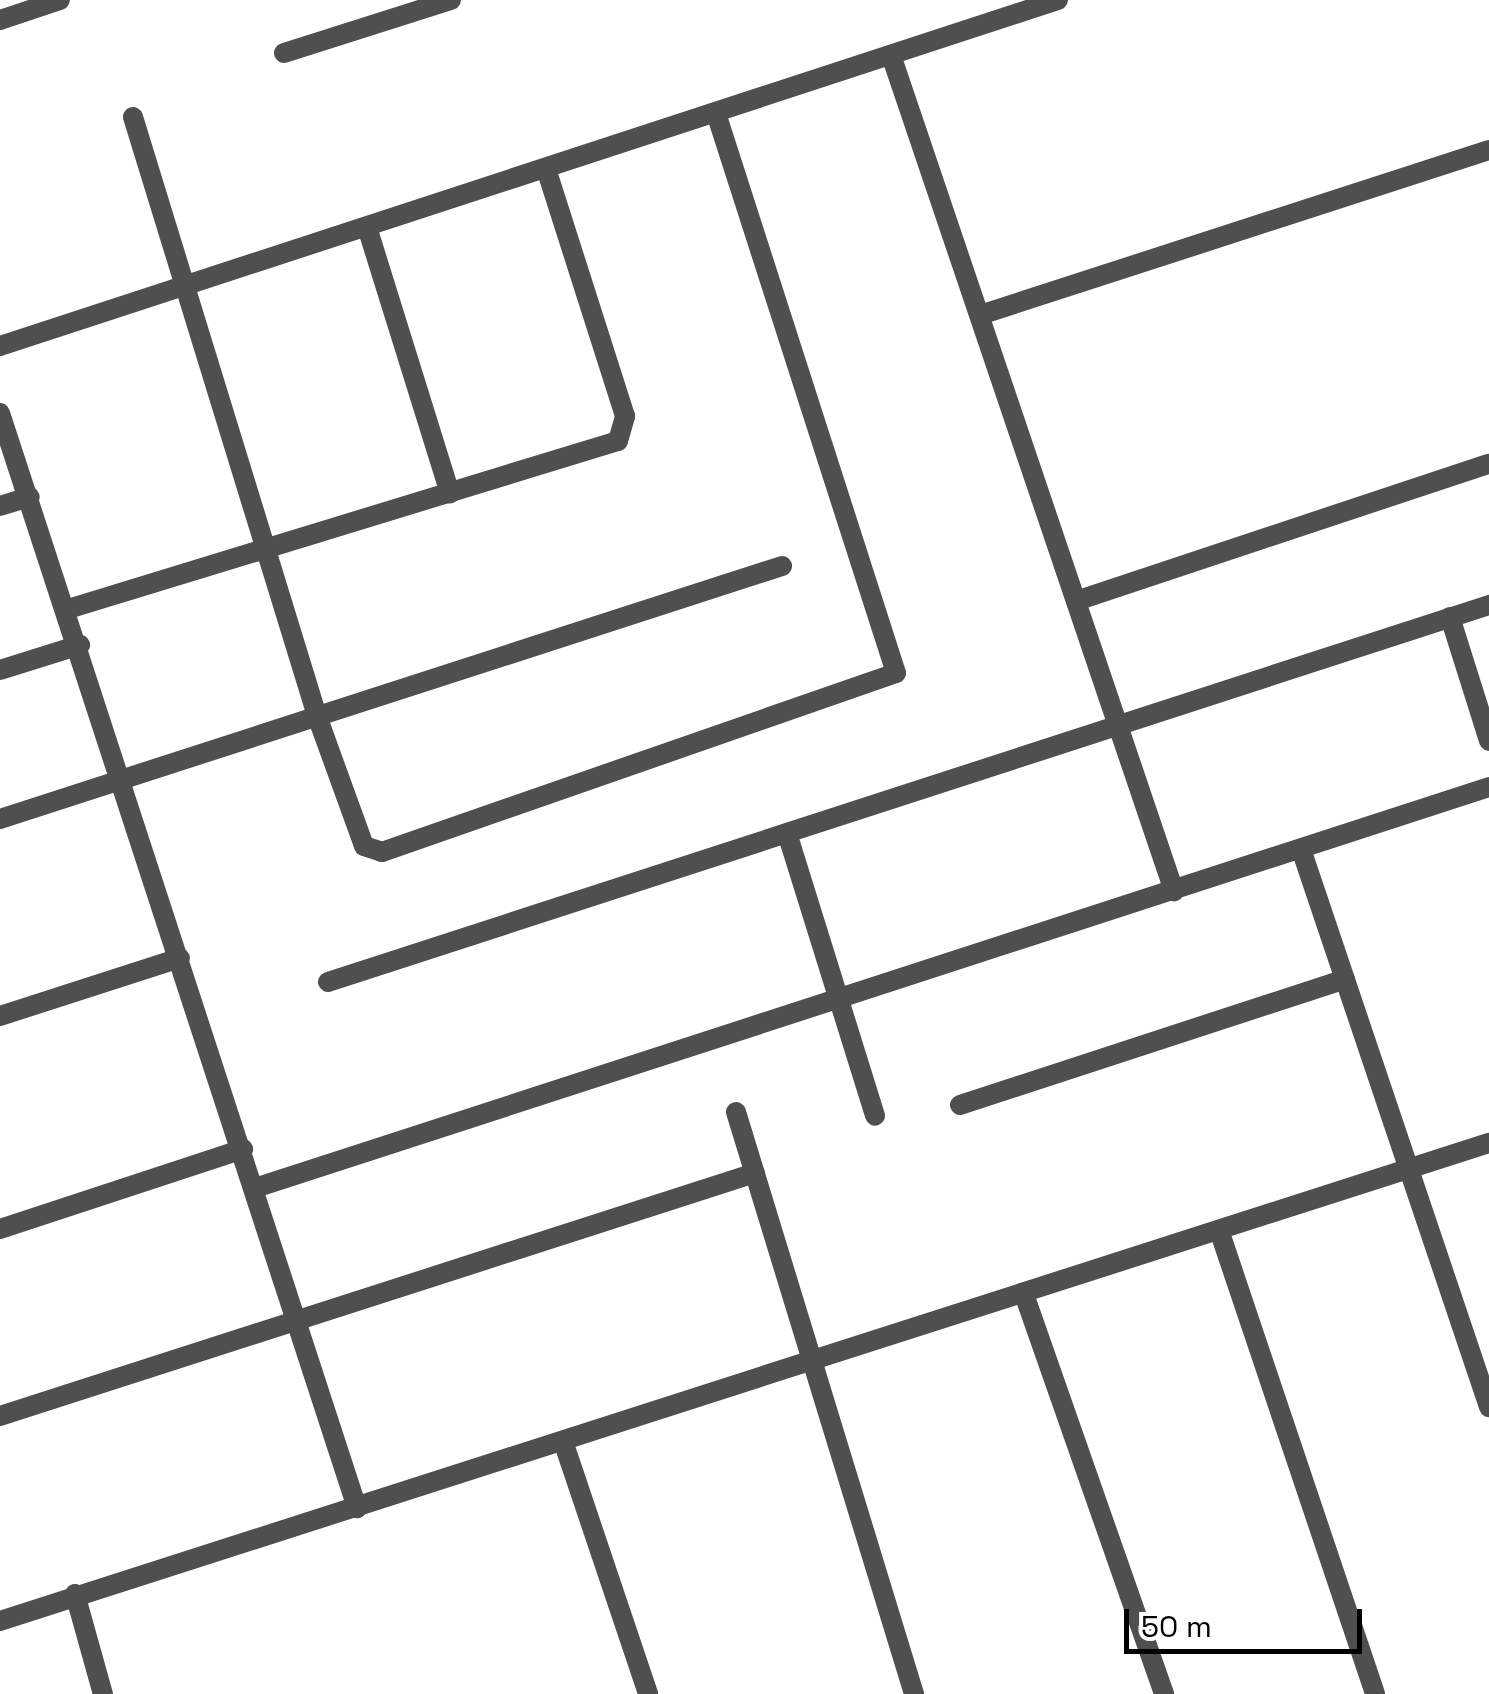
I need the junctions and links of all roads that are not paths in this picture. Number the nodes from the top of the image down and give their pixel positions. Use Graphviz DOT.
graph roads {
  1 [pos="60,0"];
  2 [pos="452,0"];
  3 [pos="1058,0"];
  4 [pos="0,20"];
  5 [pos="284,53"];
  6 [pos="891,55"];
  7 [pos="716,113"];
  8 [pos="133,116"];
  9 [pos="1489,150"];
  10 [pos="546,169"];
  11 [pos="368,227"];
  12 [pos="182,287"];
  13 [pos="980,315"];
  14 [pos="0,346"];
  15 [pos="0,413"];
  16 [pos="1489,464"];
  17 [pos="450,493"];
  18 [pos="30,497"];
  19 [pos="0,506"];
  20 [pos="262,550"];
  21 [pos="782,566"];
  22 [pos="1076,601"];
  23 [pos="1489,605"];
  24 [pos="68,608"];
  25 [pos="1450,617"];
  26 [pos="80,645"];
  27 [pos="0,670"];
  28 [pos="317,716"];
  29 [pos="1118,725"];
  30 [pos="1489,741"];
  31 [pos="122,779"];
  32 [pos="1489,787"];
  33 [pos="0,819"];
  34 [pos="787,833"];
  35 [pos="1301,849"];
  36 [pos="1174,891"];
  37 [pos="180,958"];
  38 [pos="1345,978"];
  39 [pos="328,982"];
  40 [pos="836,1002"];
  41 [pos="0,1016"];
  42 [pos="960,1105"];
  43 [pos="736,1112"];
  44 [pos="875,1116"];
  45 [pos="1489,1142"];
  46 [pos="243,1149"];
  47 [pos="1411,1169"];
  48 [pos="756,1173"];
  49 [pos="256,1188"];
  50 [pos="0,1229"];
  51 [pos="1220,1233"];
  52 [pos="1024,1294"];
  53 [pos="298,1319"];
  54 [pos="816,1360"];
  55 [pos="1489,1407"];
  56 [pos="0,1416"];
  57 [pos="564,1441"];
  58 [pos="358,1508"];
  59 [pos="75,1594"];
  60 [pos="0,1621"];
  61 [pos="103,1694"];
  62 [pos="648,1694"];
  63 [pos="914,1694"];
  64 [pos="1164,1694"];
  65 [pos="1375,1694"];
  1 -- 4 [label="street"];
  2 -- 5 [label="street"];
  3 -- 6 [label="street"];
  6 -- 7 [label="street"];
  6 -- 13 [label="street"];
  7 -- 10 [label="street"];
  7 -- 28 [label="street"];
  8 -- 12 [label="street"];
  9 -- 13 [label="street"];
  10 -- 11 [label="street"];
  10 -- 17 [label="street"];
  11 -- 12 [label="street"];
  11 -- 17 [label="street"];
  12 -- 14 [label="street"];
  12 -- 20 [label="street"];
  13 -- 22 [label="street"];
  15 -- 18 [label="street"];
  16 -- 22 [label="street"];
  17 -- 20 [label="street"];
  18 -- 19 [label="street"];
  18 -- 24 [label="street"];
  20 -- 24 [label="street"];
  20 -- 28 [label="street"];
  21 -- 28 [label="street"];
  22 -- 29 [label="street"];
  23 -- 25 [label="street"];
  24 -- 26 [label="street"];
  25 -- 29 [label="street"];
  25 -- 30 [label="street"];
  26 -- 27 [label="street"];
  26 -- 31 [label="street"];
  28 -- 31 [label="street"];
  29 -- 34 [label="street"];
  29 -- 36 [label="street"];
  31 -- 33 [label="street"];
  31 -- 37 [label="street"];
  32 -- 35 [label="street"];
  34 -- 39 [label="street"];
  34 -- 40 [label="street"];
  35 -- 36 [label="street"];
  35 -- 38 [label="street"];
  36 -- 40 [label="street"];
  37 -- 41 [label="street"];
  37 -- 46 [label="street"];
  38 -- 42 [label="street"];
  38 -- 47 [label="street"];
  40 -- 44 [label="street"];
  40 -- 49 [label="street"];
  43 -- 48 [label="street"];
  45 -- 47 [label="street"];
  46 -- 49 [label="street"];
  46 -- 50 [label="street"];
  47 -- 51 [label="street"];
  47 -- 55 [label="street"];
  48 -- 53 [label="street"];
  48 -- 54 [label="street"];
  49 -- 53 [label="street"];
  51 -- 52 [label="street"];
  51 -- 65 [label="street"];
  52 -- 54 [label="street"];
  52 -- 64 [label="street"];
  53 -- 56 [label="street"];
  53 -- 58 [label="street"];
  54 -- 57 [label="street"];
  54 -- 63 [label="street"];
  57 -- 58 [label="street"];
  57 -- 62 [label="street"];
  58 -- 59 [label="street"];
  59 -- 60 [label="street"];
  59 -- 61 [label="street"];
}
